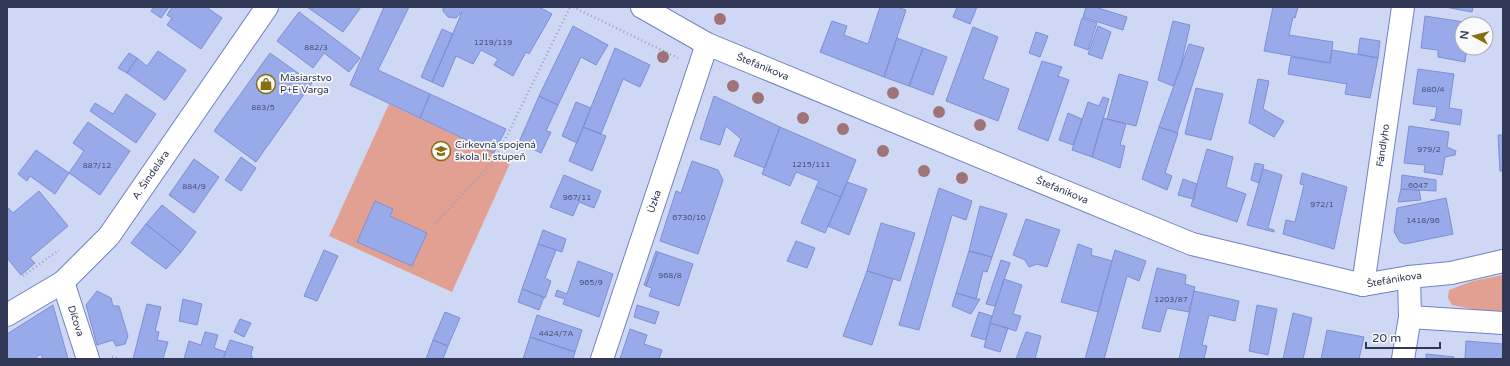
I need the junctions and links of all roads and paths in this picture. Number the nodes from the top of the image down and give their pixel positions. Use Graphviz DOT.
graph roads {
  1 [pos="267,7"];
  2 [pos="571,7"];
  3 [pos="642,7"];
  4 [pos="1403,7"];
  5 [pos="707,44"];
  6 [pos="681,60"];
  7 [pos="435,224"];
  8 [pos="1503,261"];
  9 [pos="1409,277"];
  10 [pos="63,282"];
  11 [pos="1363,285"];
  12 [pos="7,314"];
  13 [pos="1410,317"];
  14 [pos="1503,323"];
  15 [pos="88,359"];
  16 [pos="602,359"];
  17 [pos="1403,359"];
  1 -- 10 [label="street, A. Šindelára"];
  2 -- 6 [label="path"];
  2 -- 7 [label="path"];
  3 -- 5 [label="street, Štefánikova"];
  4 -- 11 [label="street, Fándlyho"];
  5 -- 11 [label="street, Štefánikova"];
  5 -- 16 [label="street, Úzka"];
  8 -- 9 [label="street, Štefánikova"];
  9 -- 11 [label="street, Štefánikova"];
  9 -- 13 [label="street"];
  10 -- 12 [label="street, A. Šindelára"];
  10 -- 15 [label="street, Díčova"];
  13 -- 14 [label="street"];
  13 -- 17 [label="street"];
}
